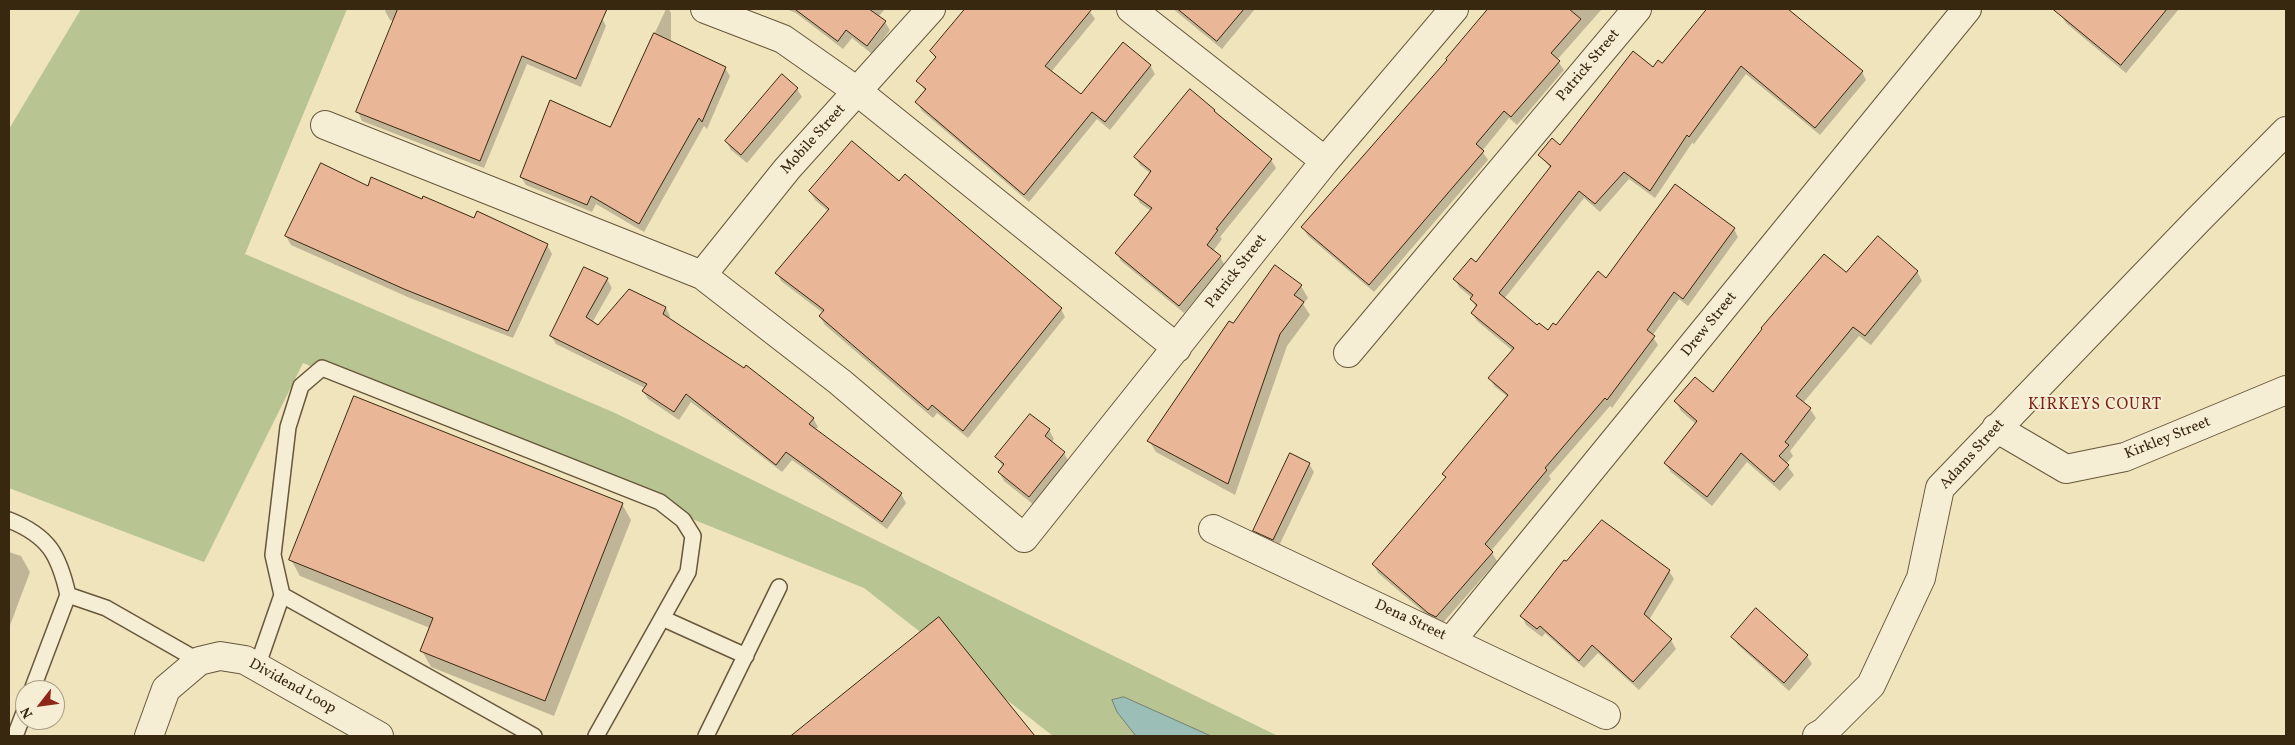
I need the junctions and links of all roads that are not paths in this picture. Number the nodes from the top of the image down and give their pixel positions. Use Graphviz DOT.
graph roads {
  1 [pos="705,9"];
  2 [pos="931,9"];
  3 [pos="1131,9"];
  4 [pos="1454,9"];
  5 [pos="1636,9"];
  6 [pos="1967,9"];
  7 [pos="857,91"];
  8 [pos="325,125"];
  9 [pos="2286,131"];
  10 [pos="1325,160"];
  11 [pos="702,275"];
  12 [pos="1177,348"];
  13 [pos="1348,353"];
  14 [pos="2286,390"];
  15 [pos="1996,428"];
  16 [pos="9,520"];
  17 [pos="1213,529"];
  18 [pos="779,587"];
  19 [pos="68,595"];
  20 [pos="282,595"];
  21 [pos="662,618"];
  22 [pos="1450,641"];
  23 [pos="746,656"];
  24 [pos="199,661"];
  25 [pos="257,668"];
  26 [pos="36,680"];
  27 [pos="1606,715"];
  28 [pos="150,736"];
  29 [pos="379,736"];
  30 [pos="534,736"];
  31 [pos="596,736"];
  32 [pos="706,736"];
  33 [pos="1817,736"];
  1 -- 7 [label="street"];
  2 -- 7 [label="street, Mobile Street"];
  3 -- 10 [label="street"];
  4 -- 10 [label="street, Patrick Street"];
  5 -- 13 [label="street, Patrick Street"];
  6 -- 22 [label="street, Drew Street"];
  7 -- 11 [label="street, Mobile Street"];
  7 -- 12 [label="street"];
  8 -- 11 [label="street"];
  9 -- 15 [label="street, Adams Street"];
  10 -- 12 [label="street, Patrick Street"];
  11 -- 12 [label="street, Patrick Street"];
  14 -- 15 [label="street, Kirkley Street"];
  15 -- 33 [label="street, Adams Street"];
  16 -- 19 [label="lane"];
  17 -- 22 [label="street, Dena Street"];
  18 -- 23 [label="lane"];
  19 -- 24 [label="lane"];
  19 -- 26 [label="lane"];
  20 -- 21 [label="lane"];
  20 -- 25 [label="lane"];
  20 -- 30 [label="lane"];
  21 -- 23 [label="lane"];
  21 -- 31 [label="lane"];
  22 -- 27 [label="street, Dena Street"];
  23 -- 32 [label="lane"];
  24 -- 25 [label="street, Dividend Loop"];
  24 -- 28 [label="street"];
  25 -- 29 [label="street, Dividend Loop"];
}
